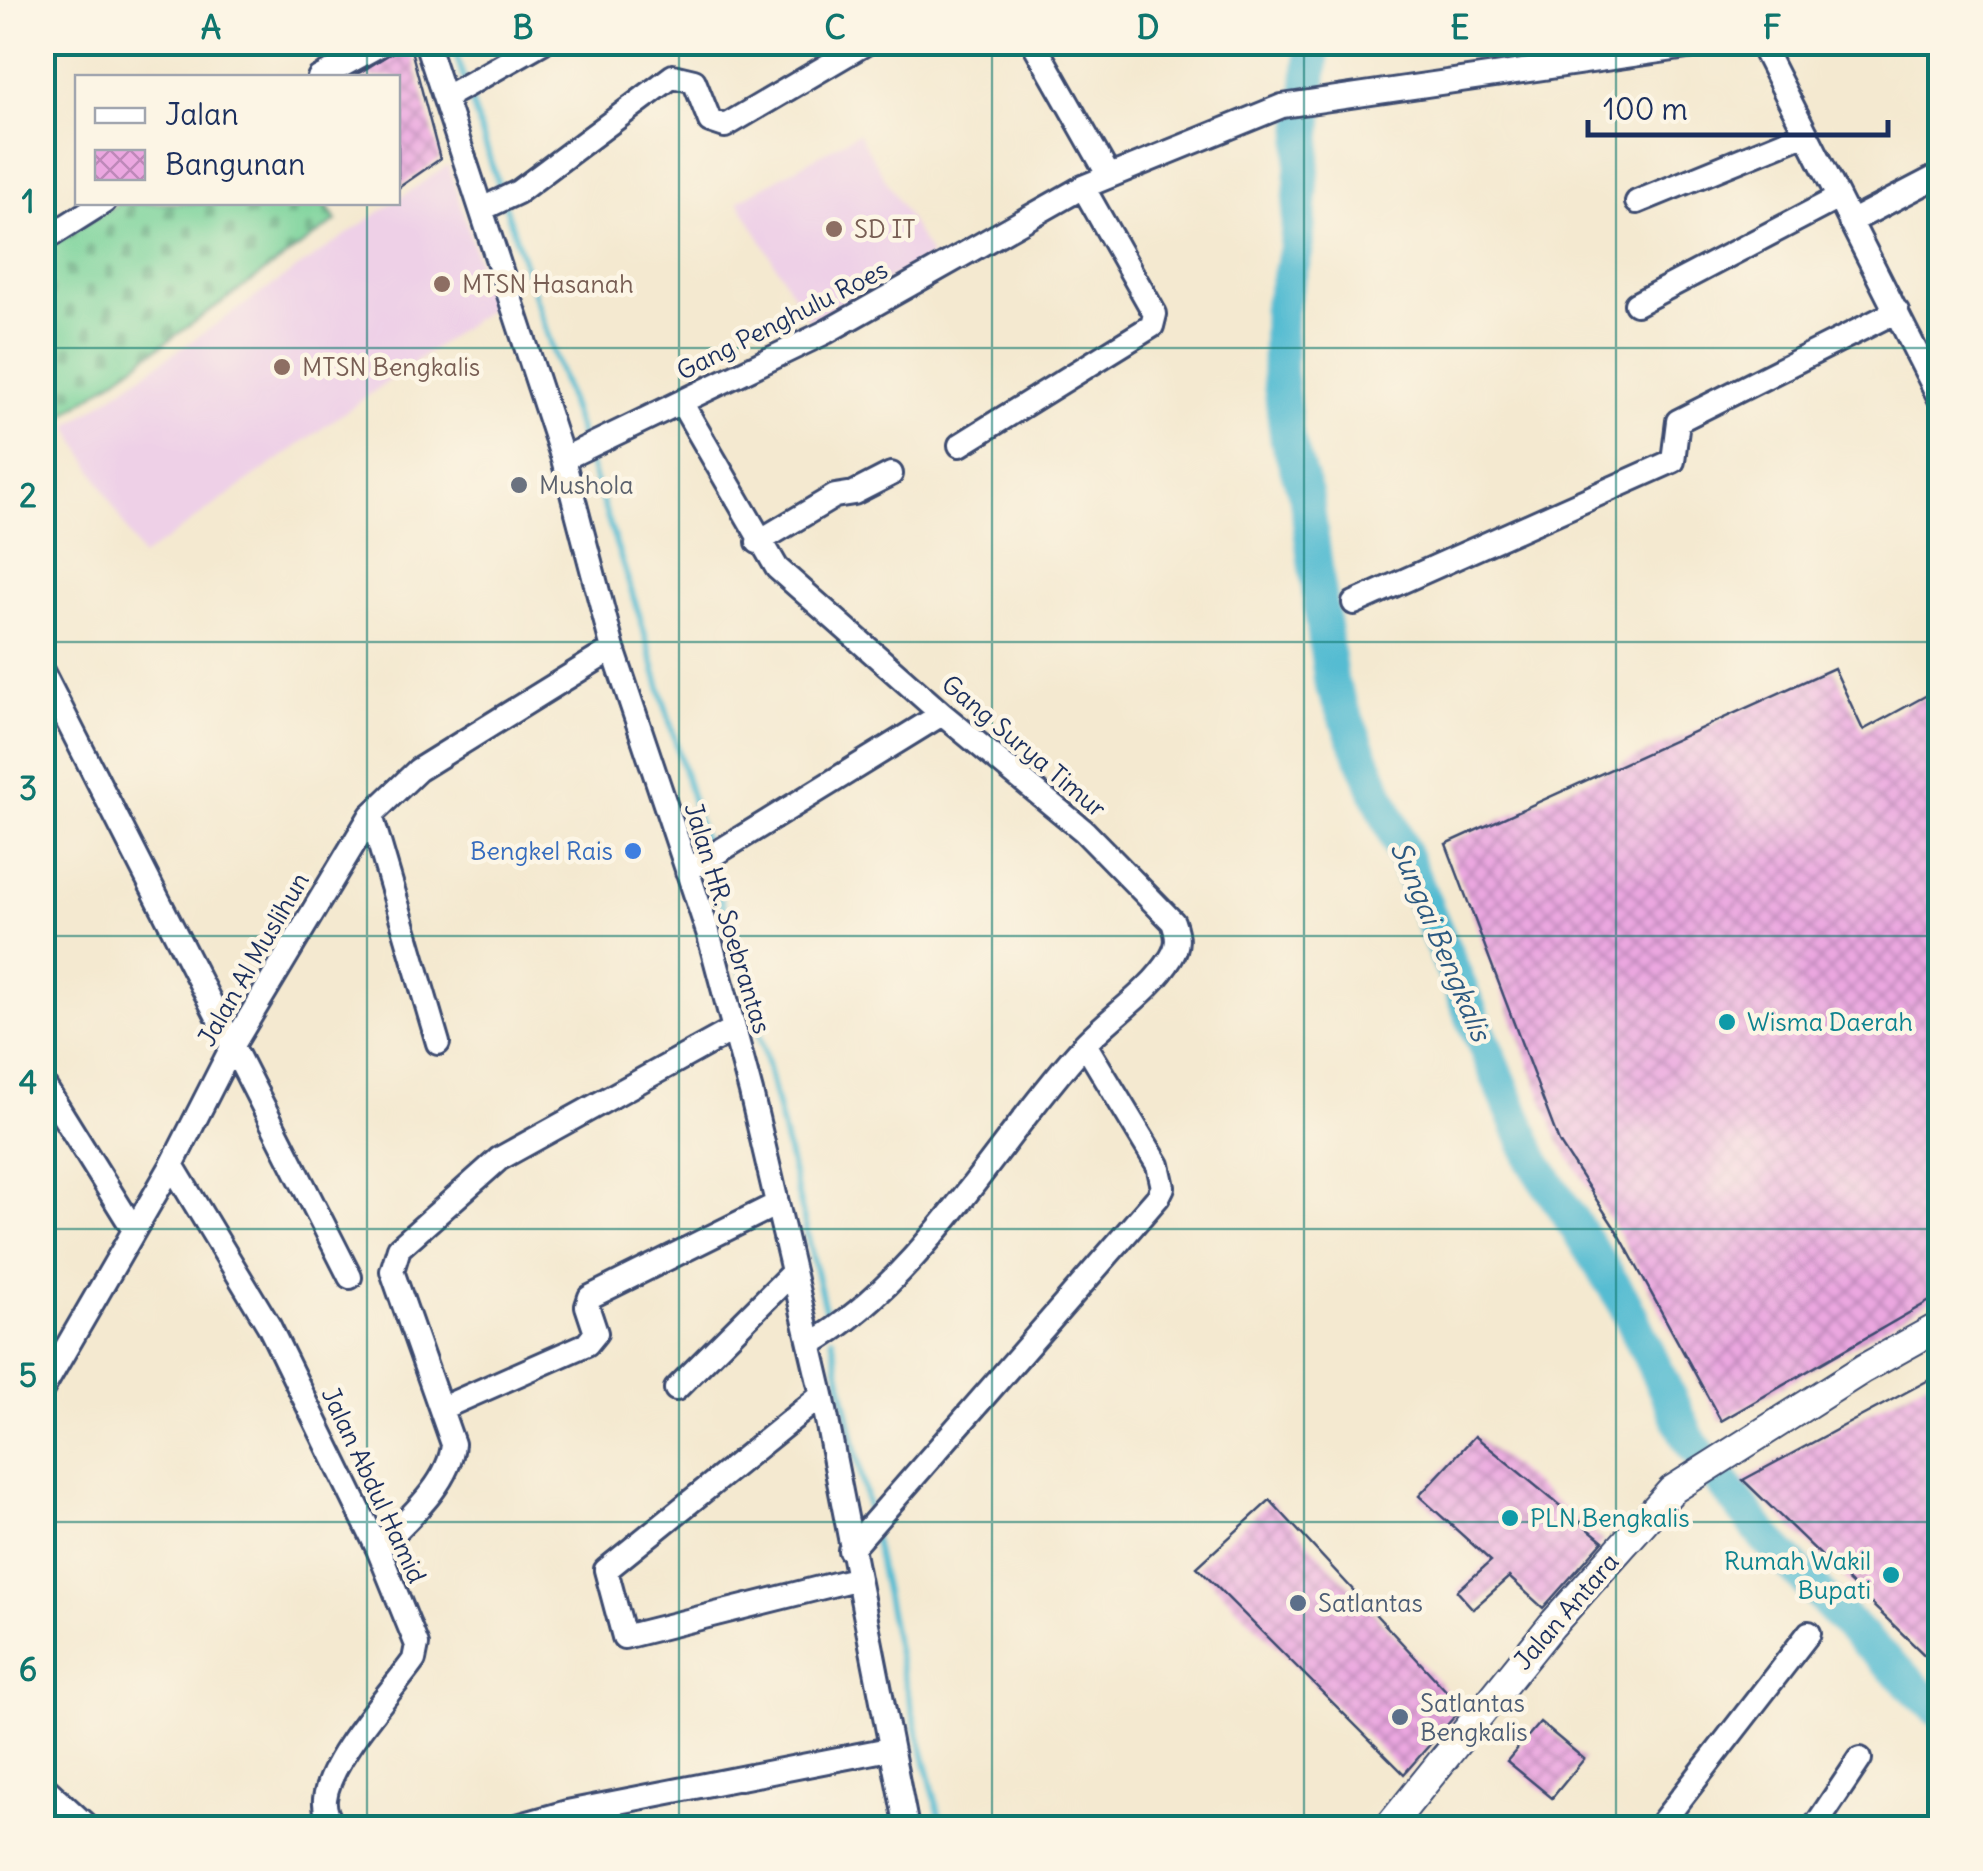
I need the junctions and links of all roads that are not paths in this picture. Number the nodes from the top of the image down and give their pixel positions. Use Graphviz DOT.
graph roads {
  1 [pos="385,42"];
  2 [pos="426,42"];
  3 [pos="543,42"];
  4 [pos="868,42"];
  5 [pos="1033,42"];
  6 [pos="1722,42"];
  7 [pos="1760,42"];
  8 [pos="324,75"];
  9 [pos="460,91"];
  10 [pos="1806,133"];
  11 [pos="1109,176"];
  12 [pos="1940,176"];
  13 [pos="1083,188"];
  14 [pos="1838,198"];
  15 [pos="499,201"];
  16 [pos="1637,202"];
  17 [pos="98,205"];
  18 [pos="1850,222"];
  19 [pos="45,232"];
  20 [pos="1636,304"];
  21 [pos="1897,310"];
  22 [pos="1940,399"];
  23 [pos="681,402"];
  24 [pos="960,446"];
  25 [pos="579,453"];
  26 [pos="891,474"];
  27 [pos="758,542"];
  28 [pos="1354,603"];
  29 [pos="613,649"];
  30 [pos="42,671"];
  31 [pos="942,714"];
  32 [pos="371,815"];
  33 [pos="687,870"];
  34 [pos="734,1029"];
  35 [pos="438,1043"];
  36 [pos="1085,1044"];
  37 [pos="234,1045"];
  38 [pos="42,1082"];
  39 [pos="172,1165"];
  40 [pos="775,1205"];
  41 [pos="134,1230"];
  42 [pos="792,1273"];
  43 [pos="350,1278"];
  44 [pos="1940,1326"];
  45 [pos="825,1336"];
  46 [pos="49,1360"];
  47 [pos="676,1388"];
  48 [pos="42,1390"];
  49 [pos="822,1395"];
  50 [pos="442,1408"];
  51 [pos="378,1550"];
  52 [pos="850,1550"];
  53 [pos="855,1578"];
  54 [pos="1809,1633"];
  55 [pos="889,1749"];
  56 [pos="1860,1760"];
  57 [pos="42,1784"];
  58 [pos="1399,1825"];
  59 [pos="90,1828"];
  60 [pos="335,1828"];
  61 [pos="510,1828"];
  62 [pos="907,1828"];
  63 [pos="1658,1828"];
  64 [pos="1814,1828"];
  1 -- 8 [label="street"];
  2 -- 9 [label="street, Jalan HR. Soebrantas"];
  3 -- 9 [label="street"];
  4 -- 15 [label="street"];
  5 -- 11 [label="street"];
  6 -- 11 [label="street, Gang Penghulu Roes"];
  7 -- 10 [label="street"];
  9 -- 15 [label="street, Jalan HR. Soebrantas"];
  10 -- 14 [label="street"];
  10 -- 16 [label="street"];
  11 -- 13 [label="street, Gang Penghulu Roes"];
  12 -- 18 [label="street"];
  13 -- 23 [label="street, Gang Penghulu Roes"];
  13 -- 24 [label="street"];
  14 -- 18 [label="street"];
  14 -- 20 [label="street"];
  15 -- 25 [label="street, Jalan HR. Soebrantas"];
  17 -- 19 [label="street"];
  18 -- 21 [label="street"];
  21 -- 22 [label="street"];
  21 -- 28 [label="street"];
  23 -- 25 [label="street, Gang Penghulu Roes"];
  23 -- 27 [label="street, Gang Surya Timur"];
  25 -- 29 [label="street, Jalan HR. Soebrantas"];
  26 -- 27 [label="street"];
  27 -- 31 [label="street, Gang Surya Timur"];
  29 -- 32 [label="street, Jalan Al Muslihun"];
  29 -- 33 [label="street, Jalan HR. Soebrantas"];
  30 -- 37 [label="street"];
  31 -- 33 [label="street"];
  31 -- 36 [label="street, Gang Surya Timur"];
  32 -- 35 [label="street"];
  32 -- 37 [label="street, Jalan Al Muslihun"];
  33 -- 34 [label="street, Jalan HR. Soebrantas"];
  34 -- 40 [label="street, Jalan HR. Soebrantas"];
  34 -- 50 [label="street"];
  36 -- 45 [label="street, Gang Surya Timur"];
  36 -- 52 [label="street"];
  37 -- 39 [label="street, Jalan Al Muslihun"];
  37 -- 43 [label="street"];
  38 -- 41 [label="street"];
  39 -- 41 [label="street, Jalan Al Muslihun"];
  39 -- 51 [label="street, Jalan Abdul Hamid"];
  40 -- 42 [label="street, Jalan HR. Soebrantas"];
  40 -- 50 [label="street"];
  41 -- 46 [label="street, Jalan Al Muslihun"];
  42 -- 45 [label="street, Jalan HR. Soebrantas"];
  42 -- 47 [label="street"];
  44 -- 58 [label="street, Jalan Antara"];
  45 -- 49 [label="street, Jalan HR. Soebrantas"];
  46 -- 48 [label="street, Jalan Al Muslihun"];
  49 -- 52 [label="street, Jalan HR. Soebrantas"];
  49 -- 53 [label="street"];
  50 -- 51 [label="street"];
  51 -- 60 [label="street, Jalan Abdul Hamid"];
  52 -- 53 [label="street, Jalan HR. Soebrantas"];
  53 -- 55 [label="street, Jalan HR. Soebrantas"];
  54 -- 63 [label="street"];
  55 -- 61 [label="street"];
  55 -- 62 [label="street, Jalan HR. Soebrantas"];
  56 -- 64 [label="street"];
  57 -- 59 [label="street"];
}
